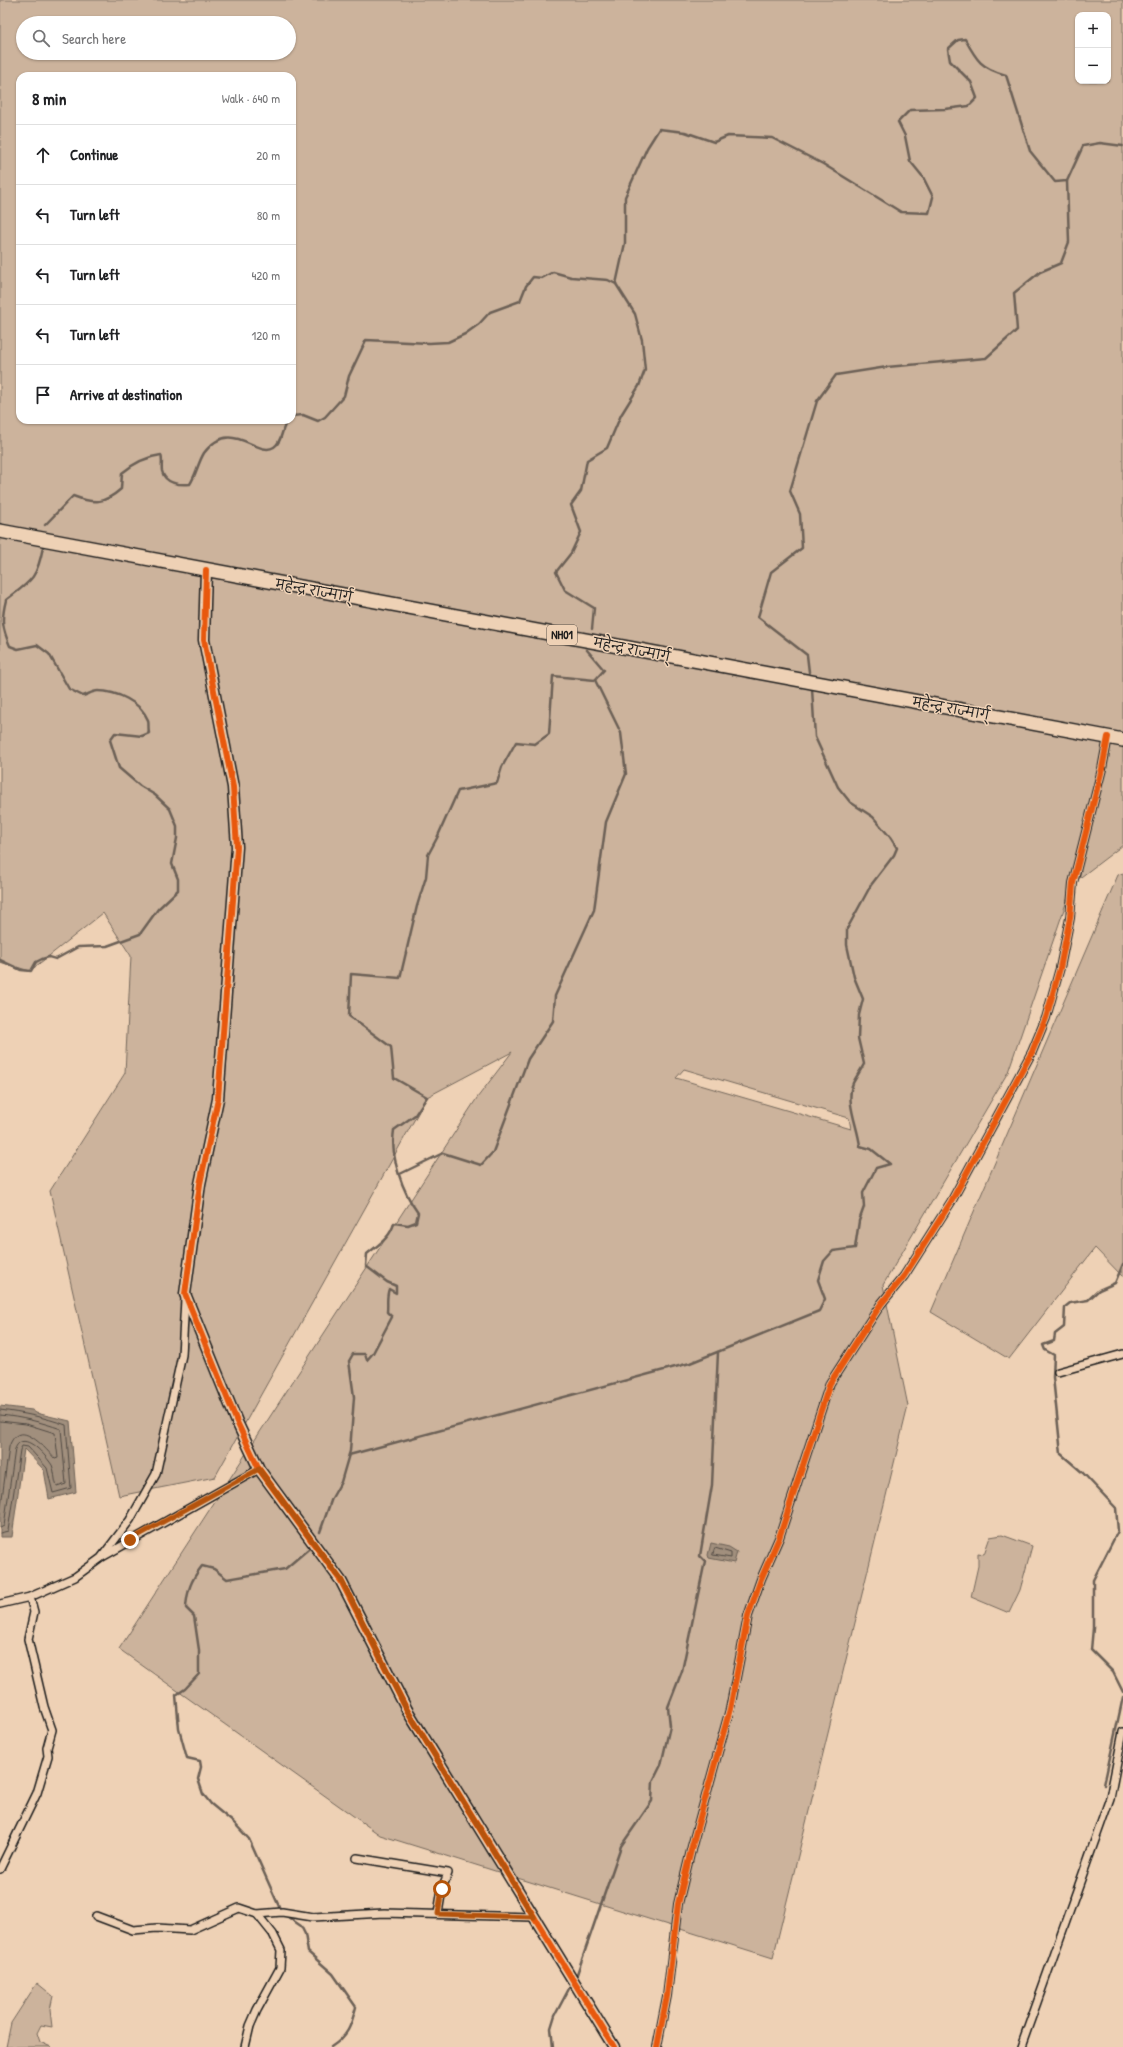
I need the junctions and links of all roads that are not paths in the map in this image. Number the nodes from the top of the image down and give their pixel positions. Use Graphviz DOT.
graph roads {
  1 [pos="0,532"];
  2 [pos="206,570"];
  3 [pos="1108,737"];
  4 [pos="1123,740"];
  5 [pos="185,1294"];
  6 [pos="1123,1354"];
  7 [pos="1058,1372"];
  8 [pos="259,1469"];
  9 [pos="101,1558"];
  10 [pos="30,1597"];
  11 [pos="0,1604"];
  12 [pos="1123,1732"];
  13 [pos="357,1858"];
  14 [pos="0,1869"];
  15 [pos="257,1914"];
  16 [pos="438,1914"];
  17 [pos="96,1916"];
  18 [pos="534,1917"];
  19 [pos="245,2047"];
  20 [pos="614,2047"];
  21 [pos="657,2047"];
  22 [pos="1021,2047"];
  1 -- 2 [label="highway, महेन्द्र राज्मार्ग् / NH01"];
  2 -- 3 [label="highway, महेन्द्र राज्मार्ग् / NH01"];
  2 -- 5 [label="street"];
  3 -- 4 [label="highway, महेन्द्र राज्मार्ग् / NH01"];
  3 -- 21 [label="street"];
  5 -- 8 [label="street"];
  5 -- 9 [label="street"];
  6 -- 7 [label="street"];
  8 -- 9 [label="street"];
  8 -- 18 [label="street"];
  9 -- 10 [label="street"];
  10 -- 11 [label="street"];
  10 -- 14 [label="street"];
  12 -- 22 [label="street"];
  13 -- 16 [label="street"];
  15 -- 16 [label="street"];
  15 -- 17 [label="street"];
  15 -- 19 [label="street"];
  16 -- 18 [label="street"];
  18 -- 20 [label="street"];
}
